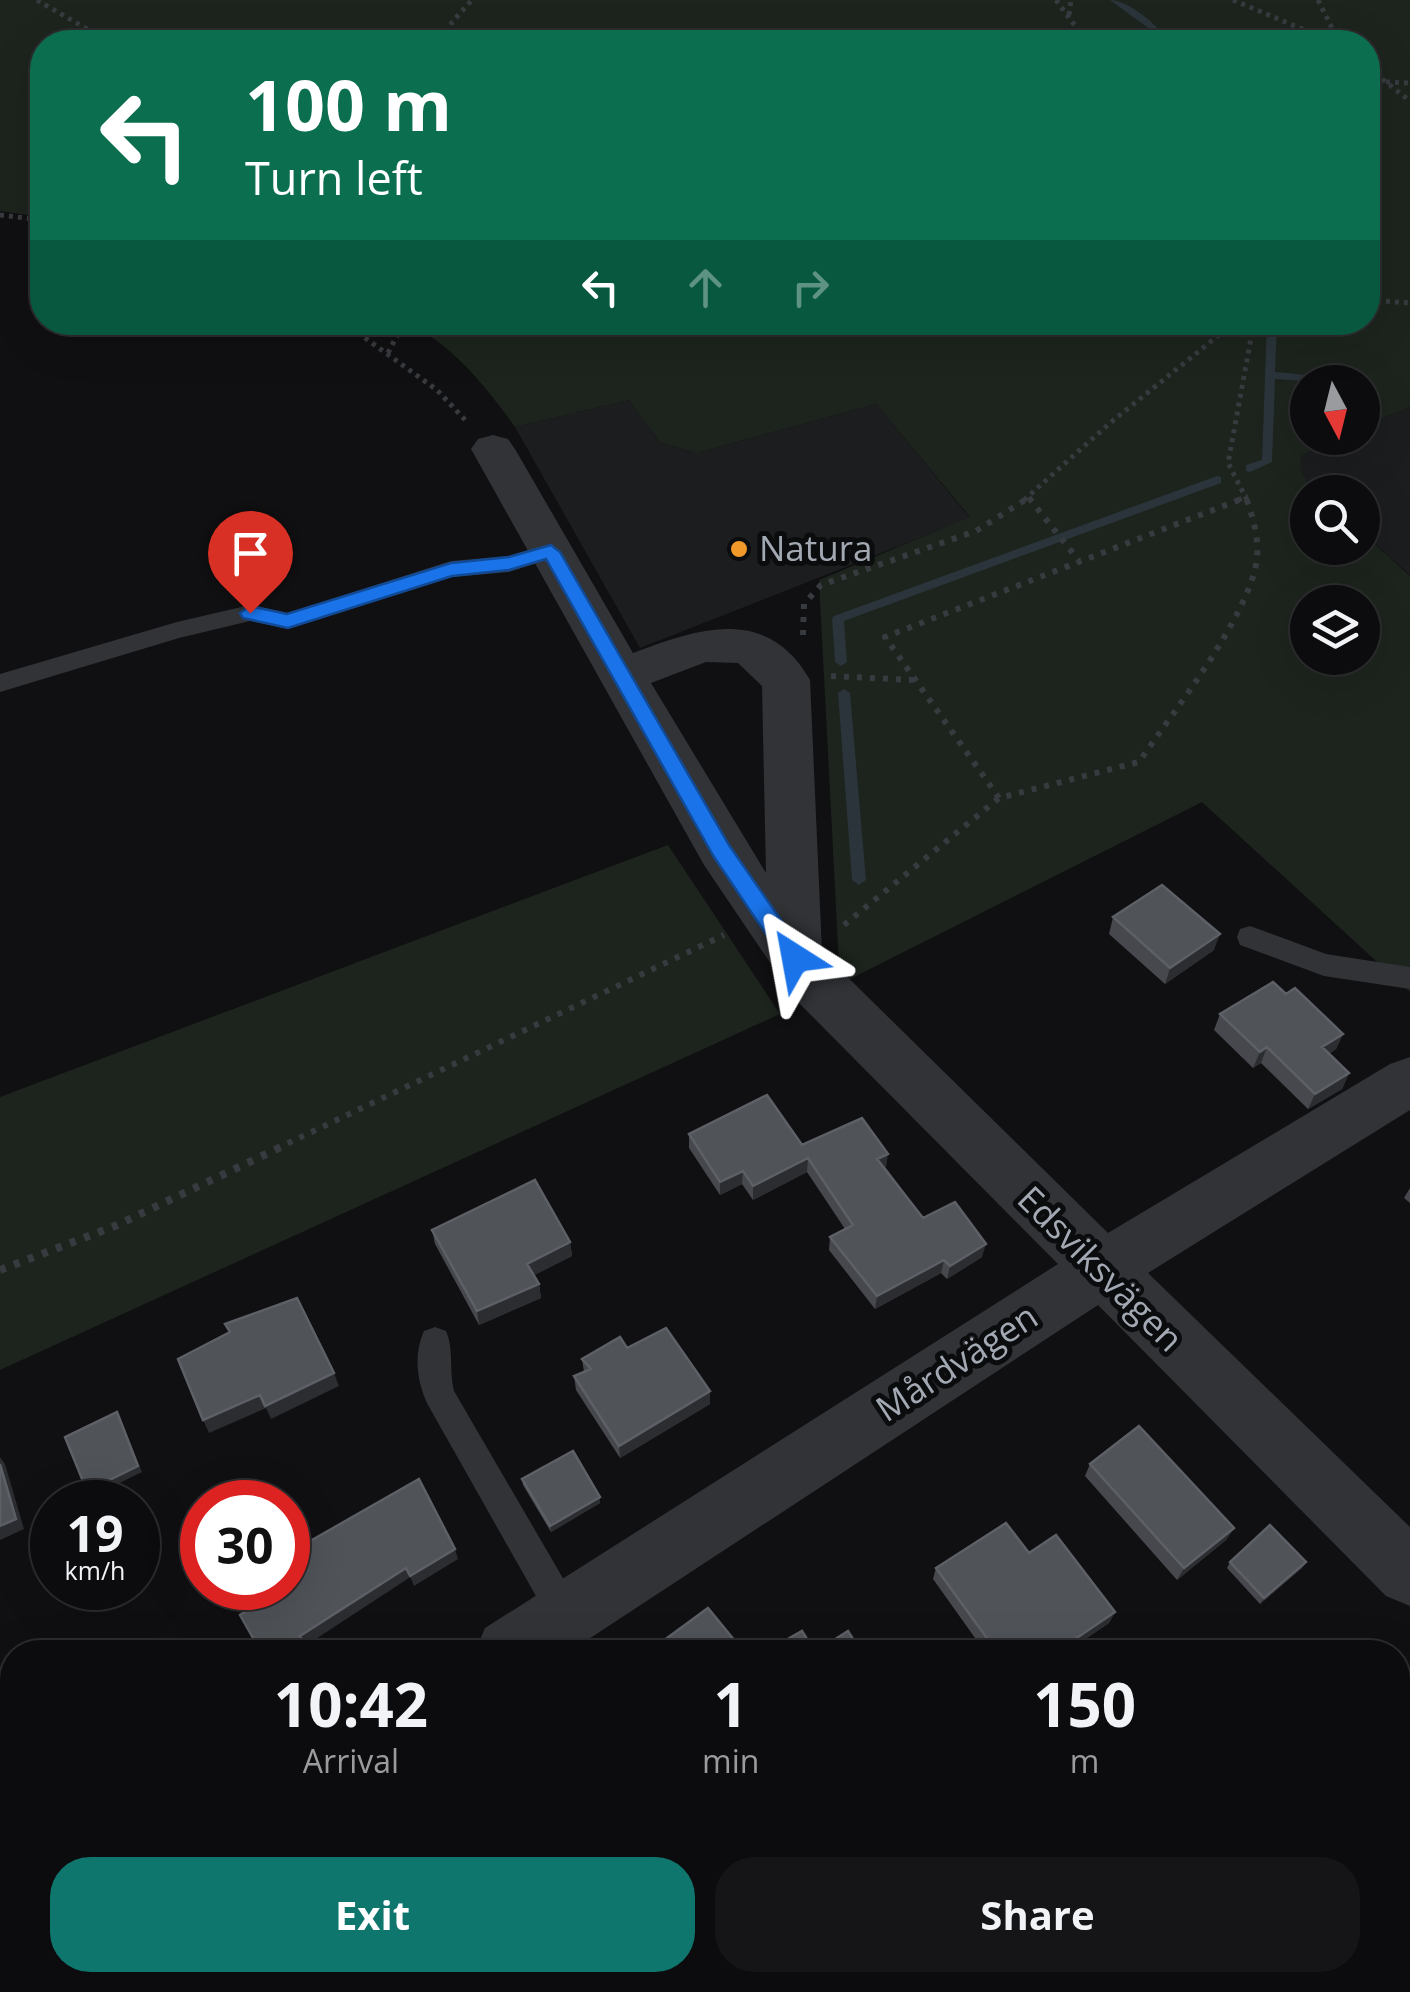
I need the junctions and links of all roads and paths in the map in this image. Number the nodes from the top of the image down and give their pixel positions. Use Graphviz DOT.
graph roads {
  1 [pos="37,0"];
  2 [pos="472,0"];
  3 [pos="1056,0"];
  4 [pos="1071,0"];
  5 [pos="1233,0"];
  6 [pos="1318,0"];
  7 [pos="1068,16"];
  8 [pos="88,30"];
  9 [pos="449,30"];
  10 [pos="1078,30"];
  11 [pos="1307,30"];
  12 [pos="1331,30"];
  13 [pos="1380,78"];
  14 [pos="1380,82"];
  15 [pos="1384,82"];
  16 [pos="1410,82"];
  17 [pos="1410,101"];
  18 [pos="0,216"];
  19 [pos="30,219"];
  20 [pos="1380,301"];
  21 [pos="1410,303"];
  22 [pos="362,335"];
  23 [pos="397,335"];
  24 [pos="1219,335"];
  25 [pos="1252,335"];
  26 [pos="388,353"];
  27 [pos="492,449"];
  28 [pos="1248,496"];
  29 [pos="1029,498"];
  30 [pos="551,552"];
  31 [pos="1079,561"];
  32 [pos="803,639"];
  33 [pos="824,675"];
  34 [pos="622,676"];
  35 [pos="915,680"];
  36 [pos="0,684"];
  37 [pos="999,798"];
  38 [pos="1250,937"];
  39 [pos="797,952"];
  40 [pos="1410,978"];
  41 [pos="1410,1081"];
  42 [pos="0,1270"];
  43 [pos="1100,1270"];
  44 [pos="436,1341"];
  45 [pos="1410,1573"];
  46 [pos="566,1616"];
  47 [pos="528,1640"];
  1 -- 8 [label="path"];
  2 -- 9 [label="path"];
  3 -- 7 [label="path"];
  4 -- 7 [label="path"];
  5 -- 11 [label="path"];
  6 -- 12 [label="path"];
  7 -- 10 [label="path"];
  13 -- 15 [label="path"];
  14 -- 15 [label="path"];
  15 -- 16 [label="path"];
  15 -- 17 [label="path"];
  18 -- 19 [label="path"];
  20 -- 21 [label="path"];
  22 -- 26 [label="path"];
  23 -- 26 [label="path"];
  24 -- 29 [label="path"];
  25 -- 28 [label="path"];
  26 -- 27 [label="path"];
  27 -- 30 [label="street, Edsviksvägen"];
  28 -- 31 [label="path"];
  28 -- 37 [label="path"];
  29 -- 31 [label="path"];
  29 -- 32 [label="path"];
  30 -- 34 [label="street, Edsviksvägen"];
  30 -- 36 [label="lane"];
  31 -- 35 [label="path"];
  33 -- 35 [label="path"];
  34 -- 39 [label="street, Edsviksvägen"];
  34 -- 39 [label="street"];
  35 -- 37 [label="path"];
  37 -- 39 [label="path"];
  38 -- 40 [label="lane"];
  39 -- 42 [label="path"];
  39 -- 43 [label="street, Edsviksvägen"];
  41 -- 43 [label="street, Mårdvägen"];
  43 -- 45 [label="street, Edsviksvägen"];
  43 -- 46 [label="street, Mårdvägen"];
  44 -- 46 [label="lane"];
  46 -- 47 [label="street, Mårdvägen"];
}
